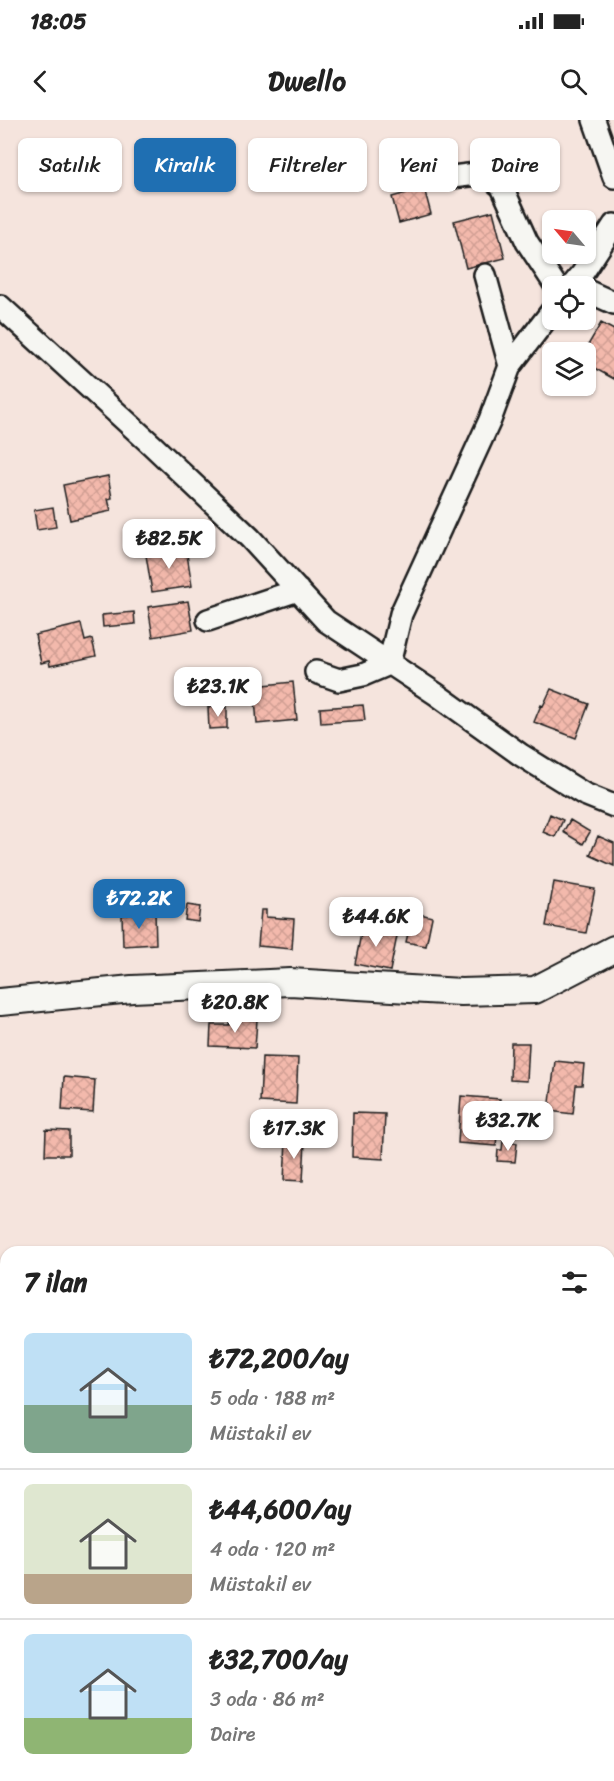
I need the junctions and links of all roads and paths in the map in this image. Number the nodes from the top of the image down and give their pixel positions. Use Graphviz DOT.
graph roads {
  1 [pos="594,120"];
  2 [pos="458,176"];
  3 [pos="614,177"];
  4 [pos="614,225"];
  5 [pos="485,275"];
  6 [pos="562,276"];
  7 [pos="581,276"];
  8 [pos="596,296"];
  9 [pos="614,303"];
  10 [pos="0,306"];
  11 [pos="542,324"];
  12 [pos="510,366"];
  13 [pos="298,590"];
  14 [pos="208,620"];
  15 [pos="389,664"];
  16 [pos="316,672"];
  17 [pos="614,806"];
  18 [pos="614,949"];
  19 [pos="0,1002"];
  1 -- 3 [label="street"];
  2 -- 6 [label="street"];
  4 -- 7 [label="street"];
  5 -- 12 [label="street"];
  8 -- 9 [label="street"];
  10 -- 13 [label="street"];
  11 -- 12 [label="street"];
  12 -- 15 [label="street"];
  13 -- 14 [label="street"];
  13 -- 15 [label="street"];
  15 -- 16 [label="street"];
  15 -- 17 [label="street"];
  18 -- 19 [label="street"];
}
